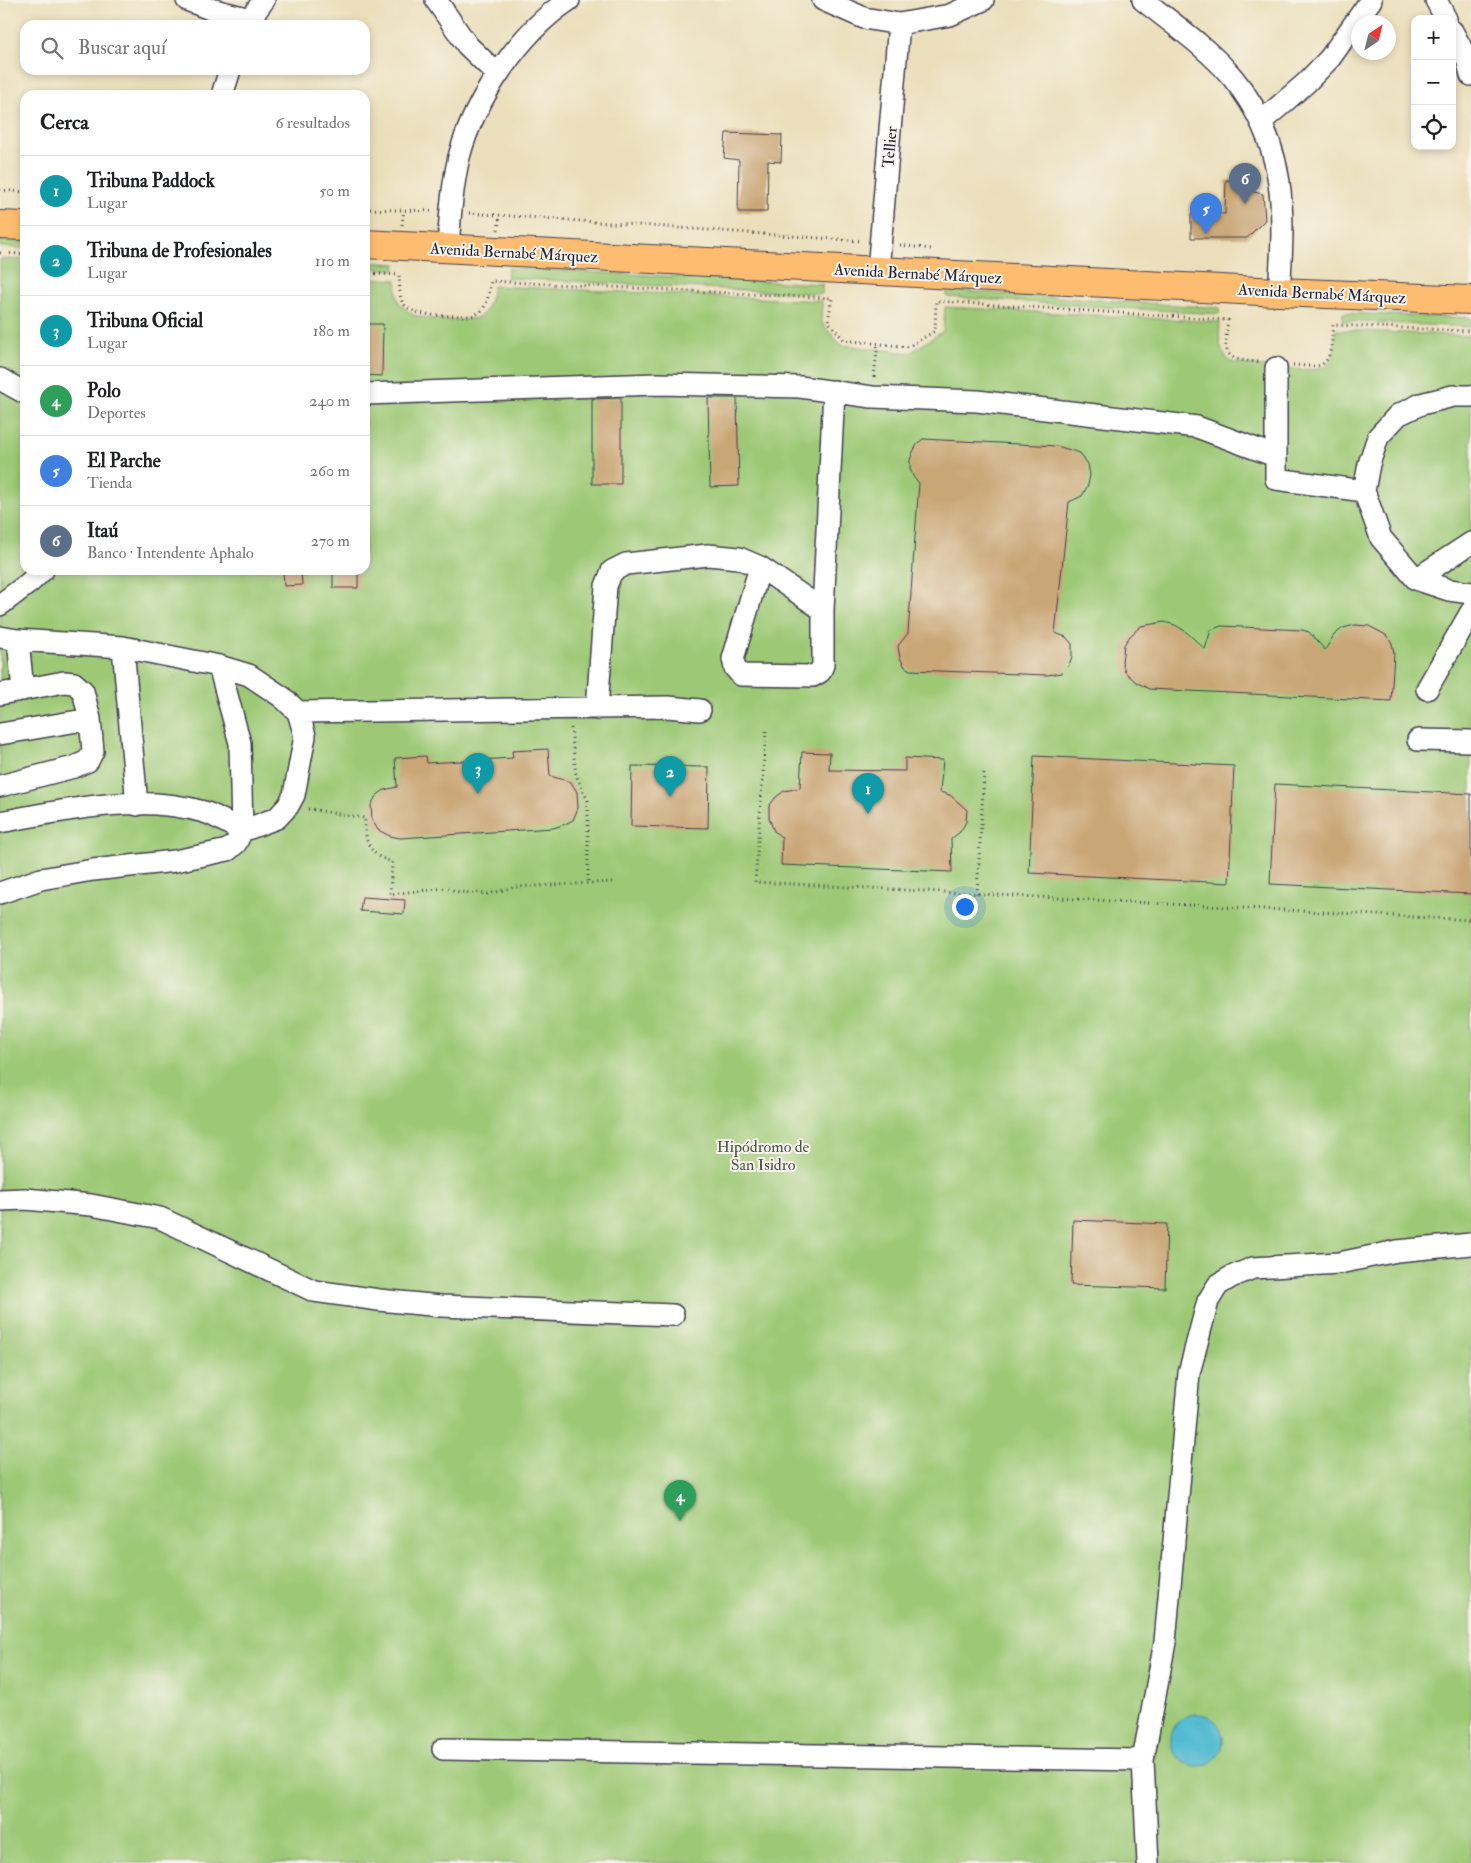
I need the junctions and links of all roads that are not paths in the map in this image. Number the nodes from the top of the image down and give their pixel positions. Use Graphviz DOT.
graph roads {
  1 [pos="187,0"];
  2 [pos="264,0"];
  3 [pos="436,0"];
  4 [pos="569,0"];
  5 [pos="823,0"];
  6 [pos="983,0"];
  7 [pos="1143,0"];
  8 [pos="1371,0"];
  9 [pos="1436,0"];
  10 [pos="1444,15"];
  11 [pos="243,20"];
  12 [pos="250,20"];
  13 [pos="899,24"];
  14 [pos="1456,38"];
  15 [pos="1470,64"];
  16 [pos="498,74"];
  17 [pos="228,75"];
  18 [pos="224,90"];
  19 [pos="1262,121"];
  20 [pos="0,225"];
  21 [pos="20,226"];
  22 [pos="370,244"];
  23 [pos="448,248"];
  24 [pos="878,271"];
  25 [pos="1279,292"];
  26 [pos="1471,300"];
  27 [pos="1276,365"];
  28 [pos="0,379"];
  29 [pos="20,390"];
  30 [pos="834,392"];
  31 [pos="370,394"];
  32 [pos="1471,396"];
  33 [pos="1275,456"];
  34 [pos="1364,491"];
  35 [pos="1467,549"];
  36 [pos="760,567"];
  37 [pos="38,575"];
  38 [pos="1416,579"];
  39 [pos="1471,592"];
  40 [pos="0,605"];
  41 [pos="823,610"];
  42 [pos="1471,612"];
  43 [pos="9,639"];
  44 [pos="122,647"];
  45 [pos="219,666"];
  46 [pos="1427,689"];
  47 [pos="24,690"];
  48 [pos="0,694"];
  49 [pos="597,709"];
  50 [pos="700,710"];
  51 [pos="298,712"];
  52 [pos="90,719"];
  53 [pos="0,734"];
  54 [pos="1418,740"];
  55 [pos="1471,741"];
  56 [pos="0,786"];
  57 [pos="137,805"];
  58 [pos="0,822"];
  59 [pos="242,831"];
  60 [pos="0,893"];
  61 [pos="0,1200"];
  62 [pos="1471,1244"];
  63 [pos="673,1315"];
  64 [pos="443,1748"];
  65 [pos="1143,1760"];
  66 [pos="1148,1863"];
  1 -- 11 [label="street"];
  2 -- 12 [label="street"];
  3 -- 16 [label="street"];
  4 -- 16 [label="street"];
  5 -- 13 [label="street"];
  6 -- 13 [label="street"];
  7 -- 19 [label="street"];
  8 -- 19 [label="street"];
  9 -- 10 [label="street"];
  13 -- 24 [label="street, Tellier"];
  14 -- 15 [label="street"];
  16 -- 23 [label="street"];
  17 -- 18 [label="street"];
  19 -- 25 [label="street"];
  20 -- 21 [label="main road"];
  22 -- 23 [label="main road, Avenida Bernabé Márquez"];
  23 -- 24 [label="main road, Avenida Bernabé Márquez"];
  24 -- 25 [label="main road, Avenida Bernabé Márquez"];
  25 -- 26 [label="main road, Avenida Bernabé Márquez"];
  27 -- 33 [label="street"];
  28 -- 29 [label="street"];
  30 -- 31 [label="street"];
  30 -- 33 [label="street"];
  30 -- 41 [label="street"];
  32 -- 34 [label="street"];
  33 -- 34 [label="street"];
  34 -- 38 [label="street"];
  35 -- 38 [label="street"];
  36 -- 41 [label="street"];
  36 -- 41 [label="street"];
  36 -- 49 [label="street"];
  37 -- 40 [label="street"];
  38 -- 39 [label="street"];
  42 -- 46 [label="street"];
  43 -- 44 [label="street"];
  43 -- 47 [label="street"];
  44 -- 45 [label="street"];
  44 -- 57 [label="street"];
  45 -- 51 [label="street"];
  45 -- 59 [label="street"];
  47 -- 48 [label="street"];
  47 -- 52 [label="street"];
  49 -- 50 [label="street"];
  49 -- 51 [label="street"];
  51 -- 59 [label="street"];
  52 -- 53 [label="street"];
  52 -- 56 [label="street"];
  54 -- 55 [label="street"];
  57 -- 58 [label="street"];
  57 -- 59 [label="street"];
  59 -- 60 [label="street"];
  61 -- 63 [label="street"];
  62 -- 65 [label="street"];
  64 -- 65 [label="street"];
  65 -- 66 [label="street"];
}
